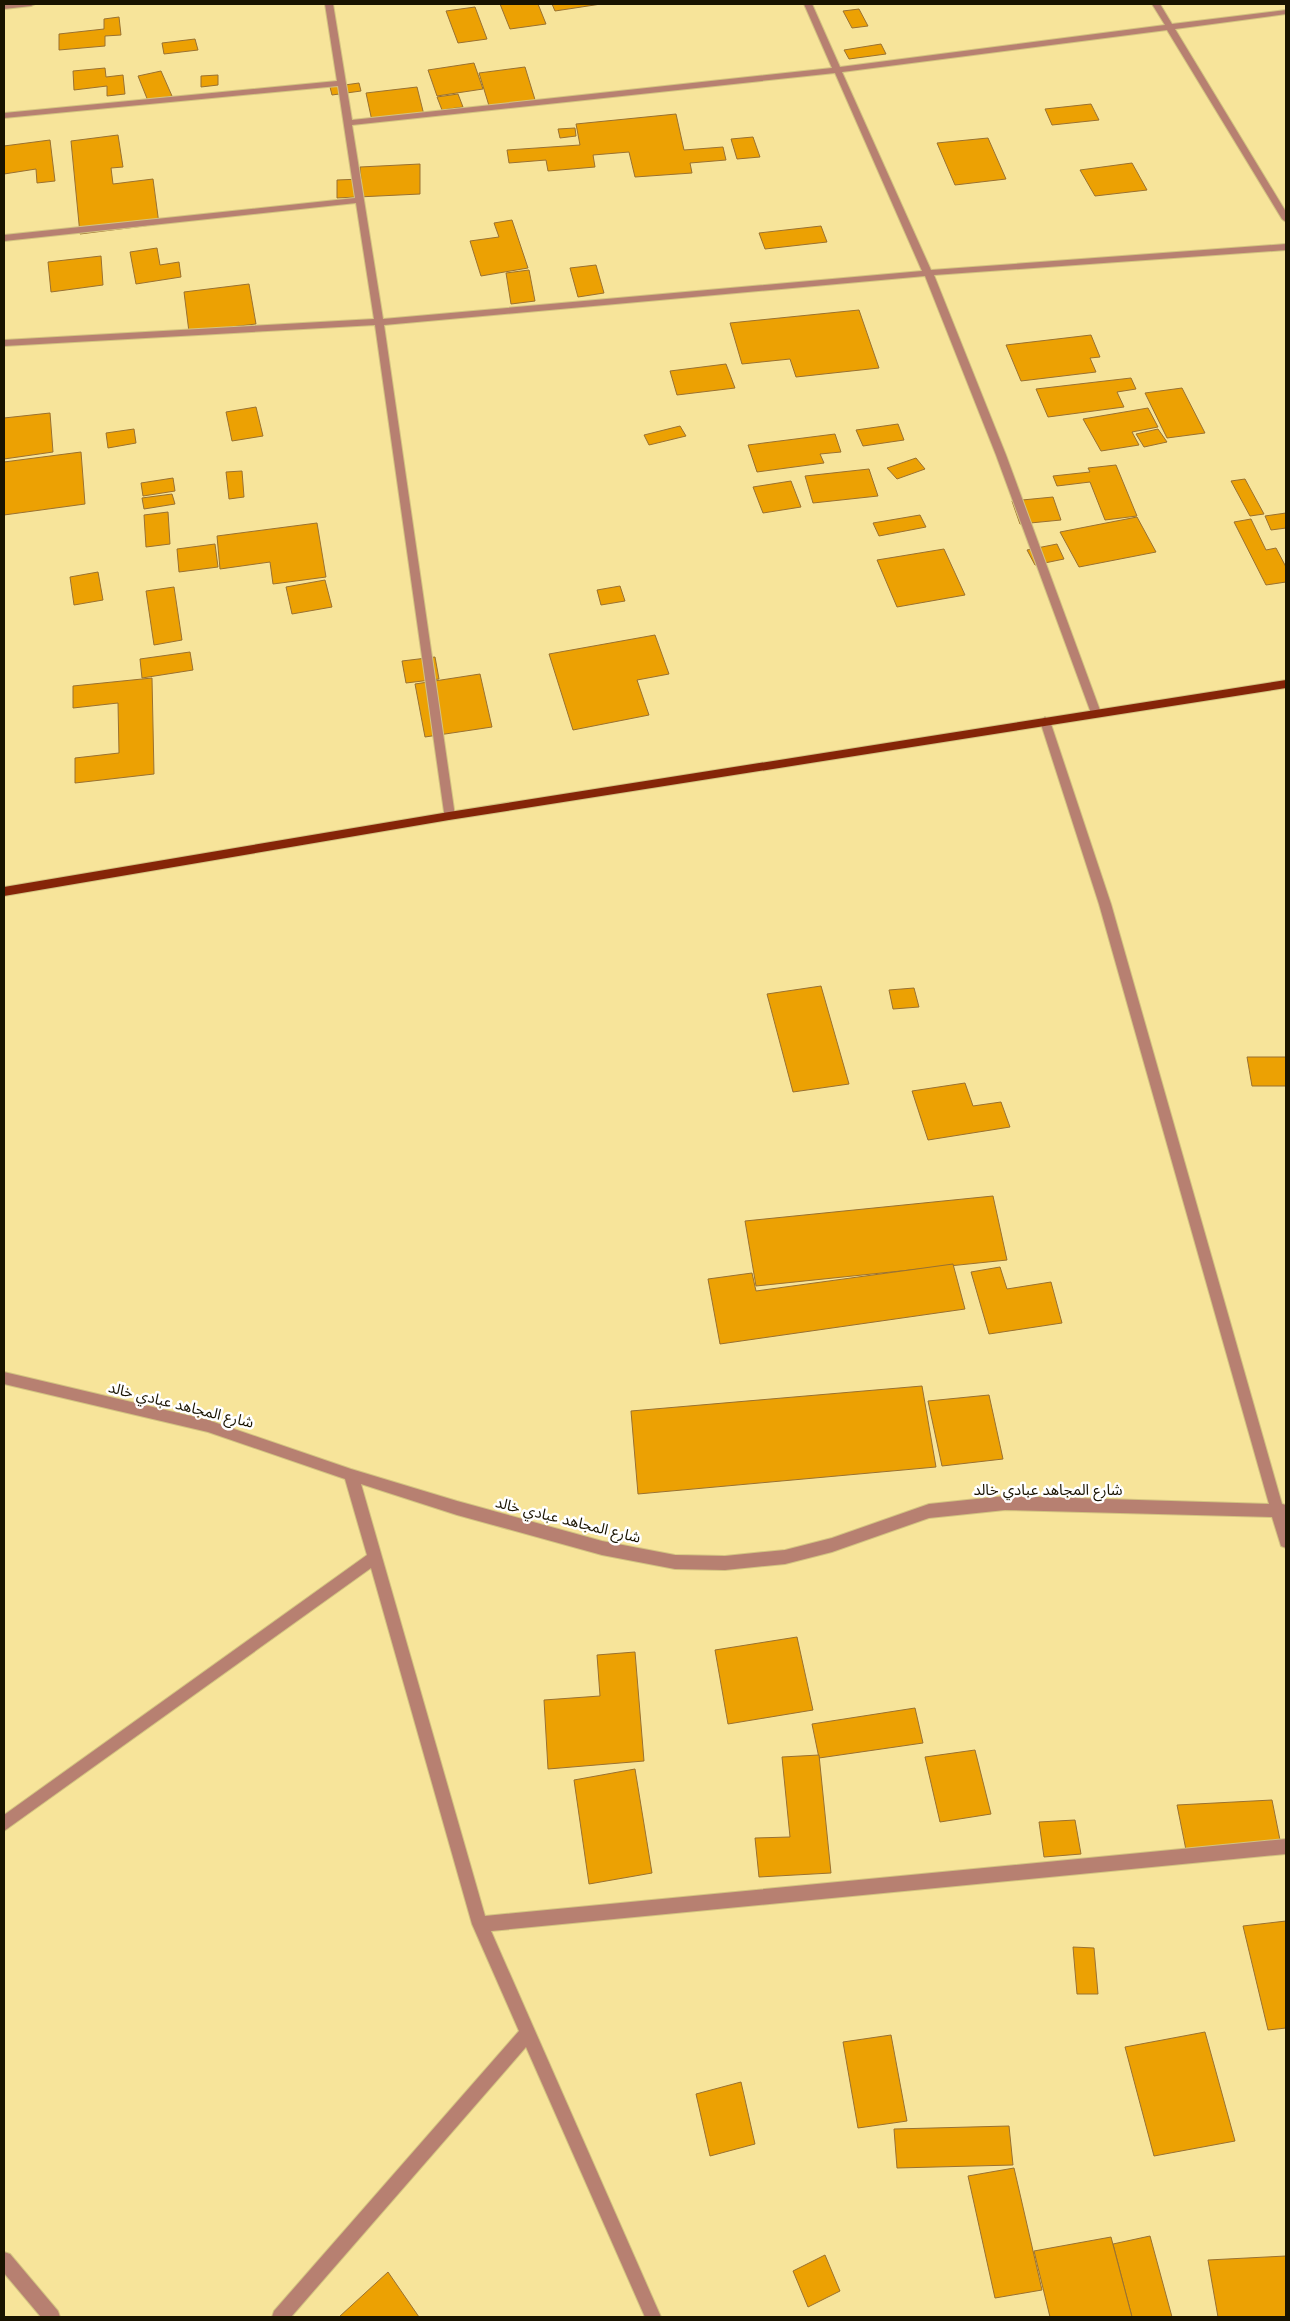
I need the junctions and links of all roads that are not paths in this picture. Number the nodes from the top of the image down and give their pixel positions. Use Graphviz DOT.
graph roads {
  1 [pos="30,4"];
  2 [pos="330,4"];
  3 [pos="808,4"];
  4 [pos="1156,4"];
  5 [pos="4,7"];
  6 [pos="1286,12"];
  7 [pos="1169,26"];
  8 [pos="838,70"];
  9 [pos="341,83"];
  10 [pos="4,116"];
  11 [pos="348,123"];
  12 [pos="360,200"];
  13 [pos="1286,219"];
  14 [pos="4,238"];
  15 [pos="1286,246"];
  16 [pos="928,273"];
  17 [pos="379,322"];
  18 [pos="4,343"];
  19 [pos="1286,684"];
  20 [pos="1096,713"];
  21 [pos="1045,721"];
  22 [pos="449,816"];
  23 [pos="4,892"];
  24 [pos="4,1378"];
  25 [pos="351,1475"];
  26 [pos="1282,1511"];
  27 [pos="1286,1541"];
  28 [pos="375,1557"];
  29 [pos="4,1824"];
  30 [pos="1286,1847"];
  31 [pos="480,1924"];
  32 [pos="528,2033"];
  33 [pos="4,2260"];
  34 [pos="52,2317"];
  35 [pos="280,2317"];
  36 [pos="653,2317"];
  1 -- 5 [label="street"];
  2 -- 9 [label="street"];
  3 -- 8 [label="street"];
  4 -- 7 [label="street"];
  6 -- 7 [label="street"];
  7 -- 8 [label="street"];
  7 -- 13 [label="street"];
  8 -- 11 [label="street"];
  8 -- 16 [label="street"];
  9 -- 10 [label="street"];
  9 -- 11 [label="street"];
  11 -- 12 [label="street"];
  12 -- 14 [label="street"];
  12 -- 17 [label="street"];
  15 -- 16 [label="street"];
  16 -- 17 [label="street"];
  16 -- 20 [label="street"];
  17 -- 18 [label="street"];
  17 -- 22 [label="street"];
  19 -- 20 [label="main road"];
  20 -- 21 [label="main road"];
  21 -- 22 [label="main road"];
  21 -- 26 [label="street"];
  22 -- 23 [label="main road"];
  24 -- 25 [label="street, شارع المجاهد عبادي خالد"];
  25 -- 26 [label="street, شارع المجاهد عبادي خالد"];
  25 -- 28 [label="street"];
  26 -- 27 [label="street"];
  28 -- 29 [label="street"];
  28 -- 31 [label="street"];
  30 -- 31 [label="street"];
  31 -- 32 [label="street"];
  32 -- 35 [label="street"];
  32 -- 36 [label="street"];
  33 -- 34 [label="street"];
}
